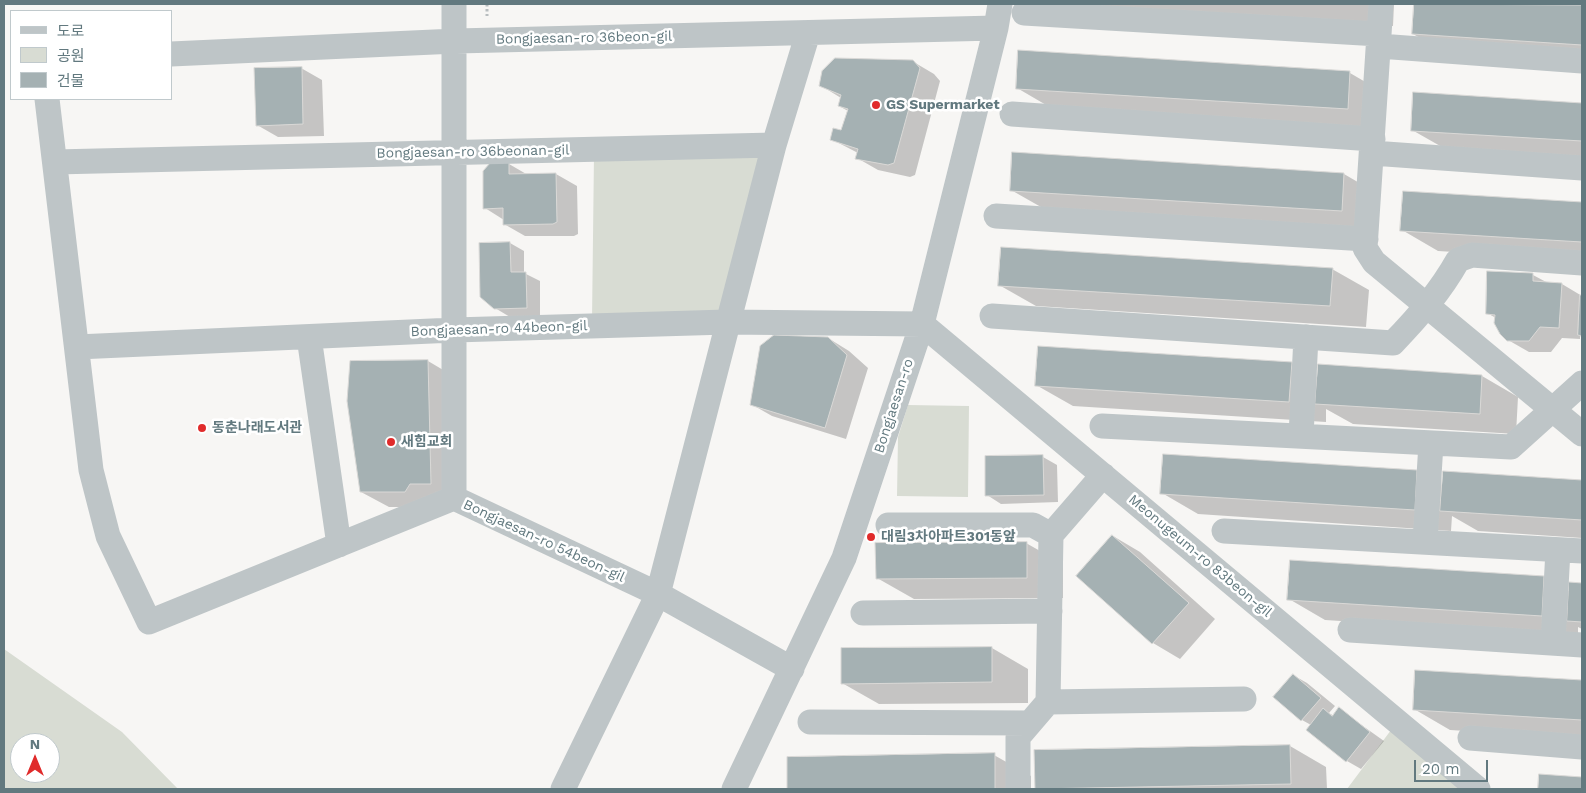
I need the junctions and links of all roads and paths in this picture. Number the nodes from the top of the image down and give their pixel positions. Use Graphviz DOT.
graph roads {
  1 [pos="454,4"];
  2 [pos="1000,4"];
  3 [pos="1381,4"];
  4 [pos="1024,14"];
  5 [pos="996,28"];
  6 [pos="808,33"];
  7 [pos="1379,40"];
  8 [pos="456,41"];
  9 [pos="172,54"];
  10 [pos="1582,61"];
  11 [pos="47,100"];
  12 [pos="1012,114"];
  13 [pos="774,145"];
  14 [pos="1372,146"];
  15 [pos="455,153"];
  16 [pos="55,162"];
  17 [pos="1582,168"];
  18 [pos="996,216"];
  19 [pos="1366,239"];
  20 [pos="1582,263"];
  21 [pos="1428,307"];
  22 [pos="992,316"];
  23 [pos="727,322"];
  24 [pos="922,324"];
  25 [pos="454,330"];
  26 [pos="309,337"];
  27 [pos="1306,337"];
  28 [pos="77,347"];
  29 [pos="1582,383"];
  30 [pos="1553,410"];
  31 [pos="1102,426"];
  32 [pos="1582,434"];
  33 [pos="1301,436"];
  34 [pos="1431,443"];
  35 [pos="1102,475"];
  36 [pos="454,498"];
  37 [pos="888,525"];
  38 [pos="1224,531"];
  39 [pos="1051,535"];
  40 [pos="1425,542"];
  41 [pos="339,545"];
  42 [pos="1570,551"];
  43 [pos="658,594"];
  44 [pos="1050,611"];
  45 [pos="863,613"];
  46 [pos="1350,630"];
  47 [pos="1553,643"];
  48 [pos="1582,645"];
  49 [pos="792,669"];
  50 [pos="1244,699"];
  51 [pos="1048,702"];
  52 [pos="810,722"];
  53 [pos="1030,723"];
  54 [pos="1470,738"];
  55 [pos="1582,747"];
  56 [pos="562,789"];
  57 [pos="734,789"];
  58 [pos="1018,789"];
  59 [pos="1478,789"];
  1 -- 8 [label="street"];
  2 -- 5 [label="street, Bongjaesan-ro"];
  3 -- 7 [label="street"];
  4 -- 7 [label="street"];
  5 -- 6 [label="street, Bongjaesan-ro 36beon-gil"];
  5 -- 24 [label="street, Bongjaesan-ro"];
  6 -- 8 [label="street, Bongjaesan-ro 36beon-gil"];
  6 -- 13 [label="street"];
  7 -- 10 [label="street"];
  7 -- 14 [label="street"];
  8 -- 9 [label="street, Bongjaesan-ro 36beon-gil"];
  8 -- 15 [label="street"];
  11 -- 16 [label="street"];
  12 -- 14 [label="street"];
  13 -- 15 [label="street, Bongjaesan-ro 36beonan-gil"];
  13 -- 23 [label="street"];
  14 -- 17 [label="street"];
  14 -- 19 [label="street"];
  15 -- 16 [label="street, Bongjaesan-ro 36beonan-gil"];
  15 -- 25 [label="street"];
  16 -- 28 [label="street"];
  18 -- 19 [label="street"];
  19 -- 21 [label="street"];
  20 -- 21 [label="street"];
  21 -- 27 [label="street"];
  21 -- 30 [label="street"];
  22 -- 27 [label="street"];
  23 -- 24 [label="street, Bongjaesan-ro 44beon-gil"];
  23 -- 25 [label="street, Bongjaesan-ro 44beon-gil"];
  23 -- 43 [label="street"];
  24 -- 35 [label="street, Meonugeum-ro 83beon-gil"];
  24 -- 49 [label="street, Bongjaesan-ro"];
  25 -- 26 [label="street, Bongjaesan-ro 44beon-gil"];
  25 -- 36 [label="street"];
  26 -- 28 [label="street, Bongjaesan-ro 44beon-gil"];
  26 -- 41 [label="street"];
  27 -- 33 [label="street"];
  28 -- 41 [label="street, Bongjaesan-ro 54beon-gil"];
  29 -- 30 [label="street"];
  30 -- 32 [label="street"];
  30 -- 34 [label="street"];
  31 -- 33 [label="street"];
  33 -- 34 [label="street"];
  34 -- 40 [label="street"];
  35 -- 39 [label="street"];
  35 -- 59 [label="street, Meonugeum-ro 83beon-gil"];
  36 -- 41 [label="street, Bongjaesan-ro 54beon-gil"];
  36 -- 43 [label="street, Bongjaesan-ro 54beon-gil"];
  37 -- 39 [label="street"];
  38 -- 40 [label="street"];
  39 -- 44 [label="street"];
  40 -- 42 [label="street"];
  42 -- 47 [label="street"];
  43 -- 49 [label="street, Bongjaesan-ro 54beon-gil"];
  43 -- 56 [label="street"];
  44 -- 45 [label="street"];
  44 -- 51 [label="street"];
  46 -- 47 [label="street"];
  47 -- 48 [label="street"];
  49 -- 57 [label="street, Bongjaesan-ro"];
  50 -- 51 [label="street"];
  51 -- 53 [label="street"];
  52 -- 53 [label="street"];
  53 -- 58 [label="street"];
  54 -- 55 [label="street"];
}
